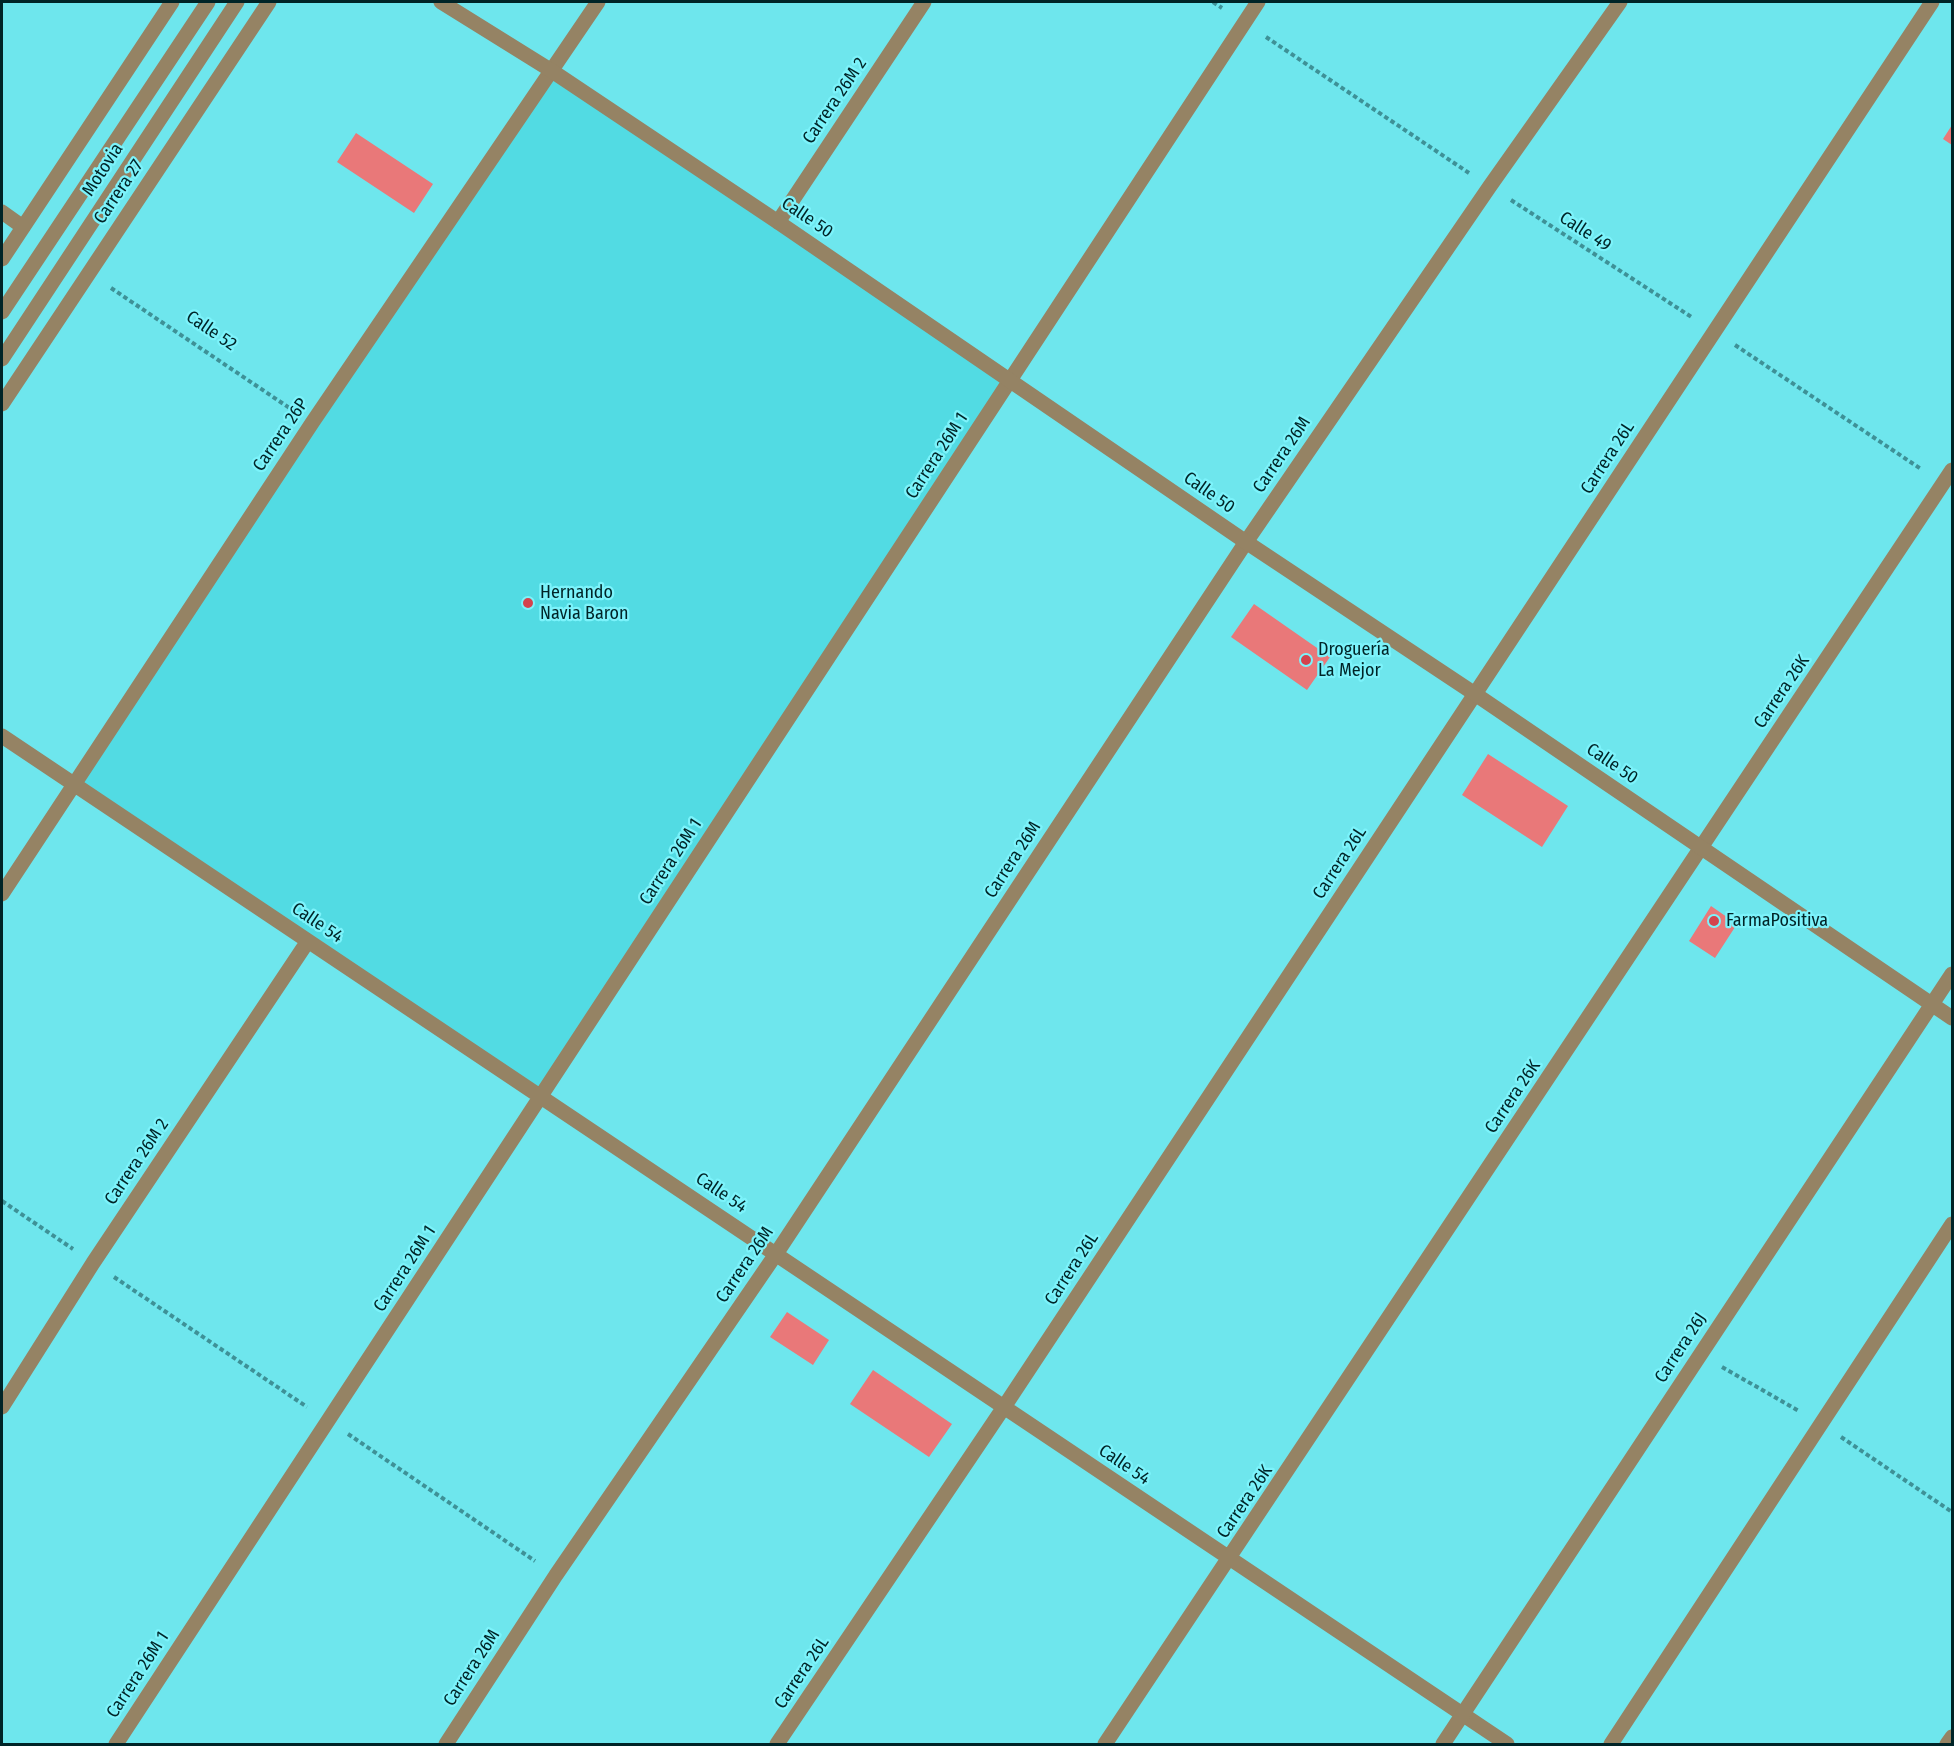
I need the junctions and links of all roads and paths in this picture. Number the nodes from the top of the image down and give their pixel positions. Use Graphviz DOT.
graph roads {
  1 [pos="172,2"];
  2 [pos="208,2"];
  3 [pos="237,2"];
  4 [pos="268,2"];
  5 [pos="441,2"];
  6 [pos="598,2"];
  7 [pos="924,2"];
  8 [pos="1213,2"];
  9 [pos="1258,2"];
  10 [pos="1620,2"];
  11 [pos="1932,2"];
  12 [pos="1244,22"];
  13 [pos="552,71"];
  14 [pos="1490,186"];
  15 [pos="2,212"];
  16 [pos="778,222"];
  17 [pos="23,227"];
  18 [pos="2,259"];
  19 [pos="88,272"];
  20 [pos="2,312"];
  21 [pos="1714,332"];
  22 [pos="2,359"];
  23 [pos="1011,380"];
  24 [pos="2,404"];
  25 [pos="312,423"];
  26 [pos="1948,477"];
  27 [pos="1246,542"];
  28 [pos="1475,694"];
  29 [pos="2,736"];
  30 [pos="74,784"];
  31 [pos="1702,848"];
  32 [pos="2,894"];
  33 [pos="308,941"];
  34 [pos="1953,974"];
  35 [pos="1932,1004"];
  36 [pos="1953,1018"];
  37 [pos="540,1097"];
  38 [pos="2,1201"];
  39 [pos="1953,1224"];
  40 [pos="776,1254"];
  41 [pos="93,1263"];
  42 [pos="1700,1355"];
  43 [pos="2,1407"];
  44 [pos="1004,1407"];
  45 [pos="328,1422"];
  46 [pos="1821,1424"];
  47 [pos="1953,1512"];
  48 [pos="1230,1559"];
  49 [pos="556,1575"];
  50 [pos="1463,1715"];
  51 [pos="1953,1737"];
  52 [pos="116,1744"];
  53 [pos="446,1744"];
  54 [pos="777,1744"];
  55 [pos="1105,1744"];
  56 [pos="1443,1744"];
  57 [pos="1508,1744"];
  58 [pos="1611,1744"];
  59 [pos="1947,1744"];
  1 -- 17 [label="street"];
  2 -- 20 [label="street, Motovia"];
  3 -- 22 [label="street, Motovia"];
  4 -- 19 [label="street, Carrera 27"];
  5 -- 13 [label="street, Calle 50"];
  6 -- 13 [label="street, Carrera 26P"];
  7 -- 16 [label="street, Carrera 26M 2"];
  8 -- 12 [label="path, Calle 49"];
  9 -- 12 [label="street, Carrera 26M 1"];
  10 -- 14 [label="street, Carrera 26M"];
  11 -- 21 [label="street, Carrera 26L"];
  12 -- 14 [label="path, Calle 49"];
  12 -- 23 [label="street, Carrera 26M 1"];
  13 -- 16 [label="street, Calle 50"];
  13 -- 25 [label="street, Carrera 26P"];
  14 -- 21 [label="path, Calle 49"];
  14 -- 27 [label="street, Carrera 26M"];
  15 -- 17 [label="street"];
  16 -- 23 [label="street, Calle 50"];
  17 -- 18 [label="street"];
  19 -- 24 [label="street, Carrera 27"];
  19 -- 25 [label="path, Calle 52"];
  21 -- 26 [label="path, Calle 49"];
  21 -- 28 [label="street, Carrera 26L"];
  23 -- 27 [label="street, Calle 50"];
  23 -- 37 [label="street, Carrera 26M 1"];
  25 -- 30 [label="street, Carrera 26P"];
  26 -- 31 [label="street, Carrera 26K"];
  27 -- 28 [label="street, Calle 50"];
  27 -- 40 [label="street, Carrera 26M"];
  28 -- 31 [label="street, Calle 50"];
  28 -- 44 [label="street, Carrera 26L"];
  29 -- 30 [label="street, Calle 54"];
  30 -- 32 [label="street, Carrera 26P"];
  30 -- 33 [label="street, Calle 54"];
  31 -- 35 [label="street, Calle 50"];
  31 -- 48 [label="street, Carrera 26K"];
  33 -- 37 [label="street, Calle 54"];
  33 -- 41 [label="street, Carrera 26M 2"];
  34 -- 35 [label="street, Carrera 26J"];
  35 -- 36 [label="street, Calle 50"];
  35 -- 42 [label="street, Carrera 26J"];
  37 -- 40 [label="street, Calle 54"];
  37 -- 45 [label="street, Carrera 26M 1"];
  38 -- 41 [label="path"];
  39 -- 46 [label="street"];
  40 -- 44 [label="street, Calle 54"];
  40 -- 49 [label="street, Carrera 26M"];
  41 -- 43 [label="street, Carrera 26M 2"];
  41 -- 45 [label="path"];
  42 -- 46 [label="path"];
  42 -- 50 [label="street, Carrera 26J"];
  44 -- 48 [label="street, Calle 54"];
  44 -- 54 [label="street, Carrera 26L"];
  45 -- 49 [label="path"];
  45 -- 52 [label="street, Carrera 26M 1"];
  46 -- 47 [label="path"];
  46 -- 58 [label="street"];
  48 -- 50 [label="street, Calle 54"];
  48 -- 55 [label="street, Carrera 26K"];
  49 -- 53 [label="street, Carrera 26M"];
  50 -- 56 [label="street, Carrera 26J"];
  50 -- 57 [label="street, Calle 54"];
  51 -- 59 [label="street"];
}
